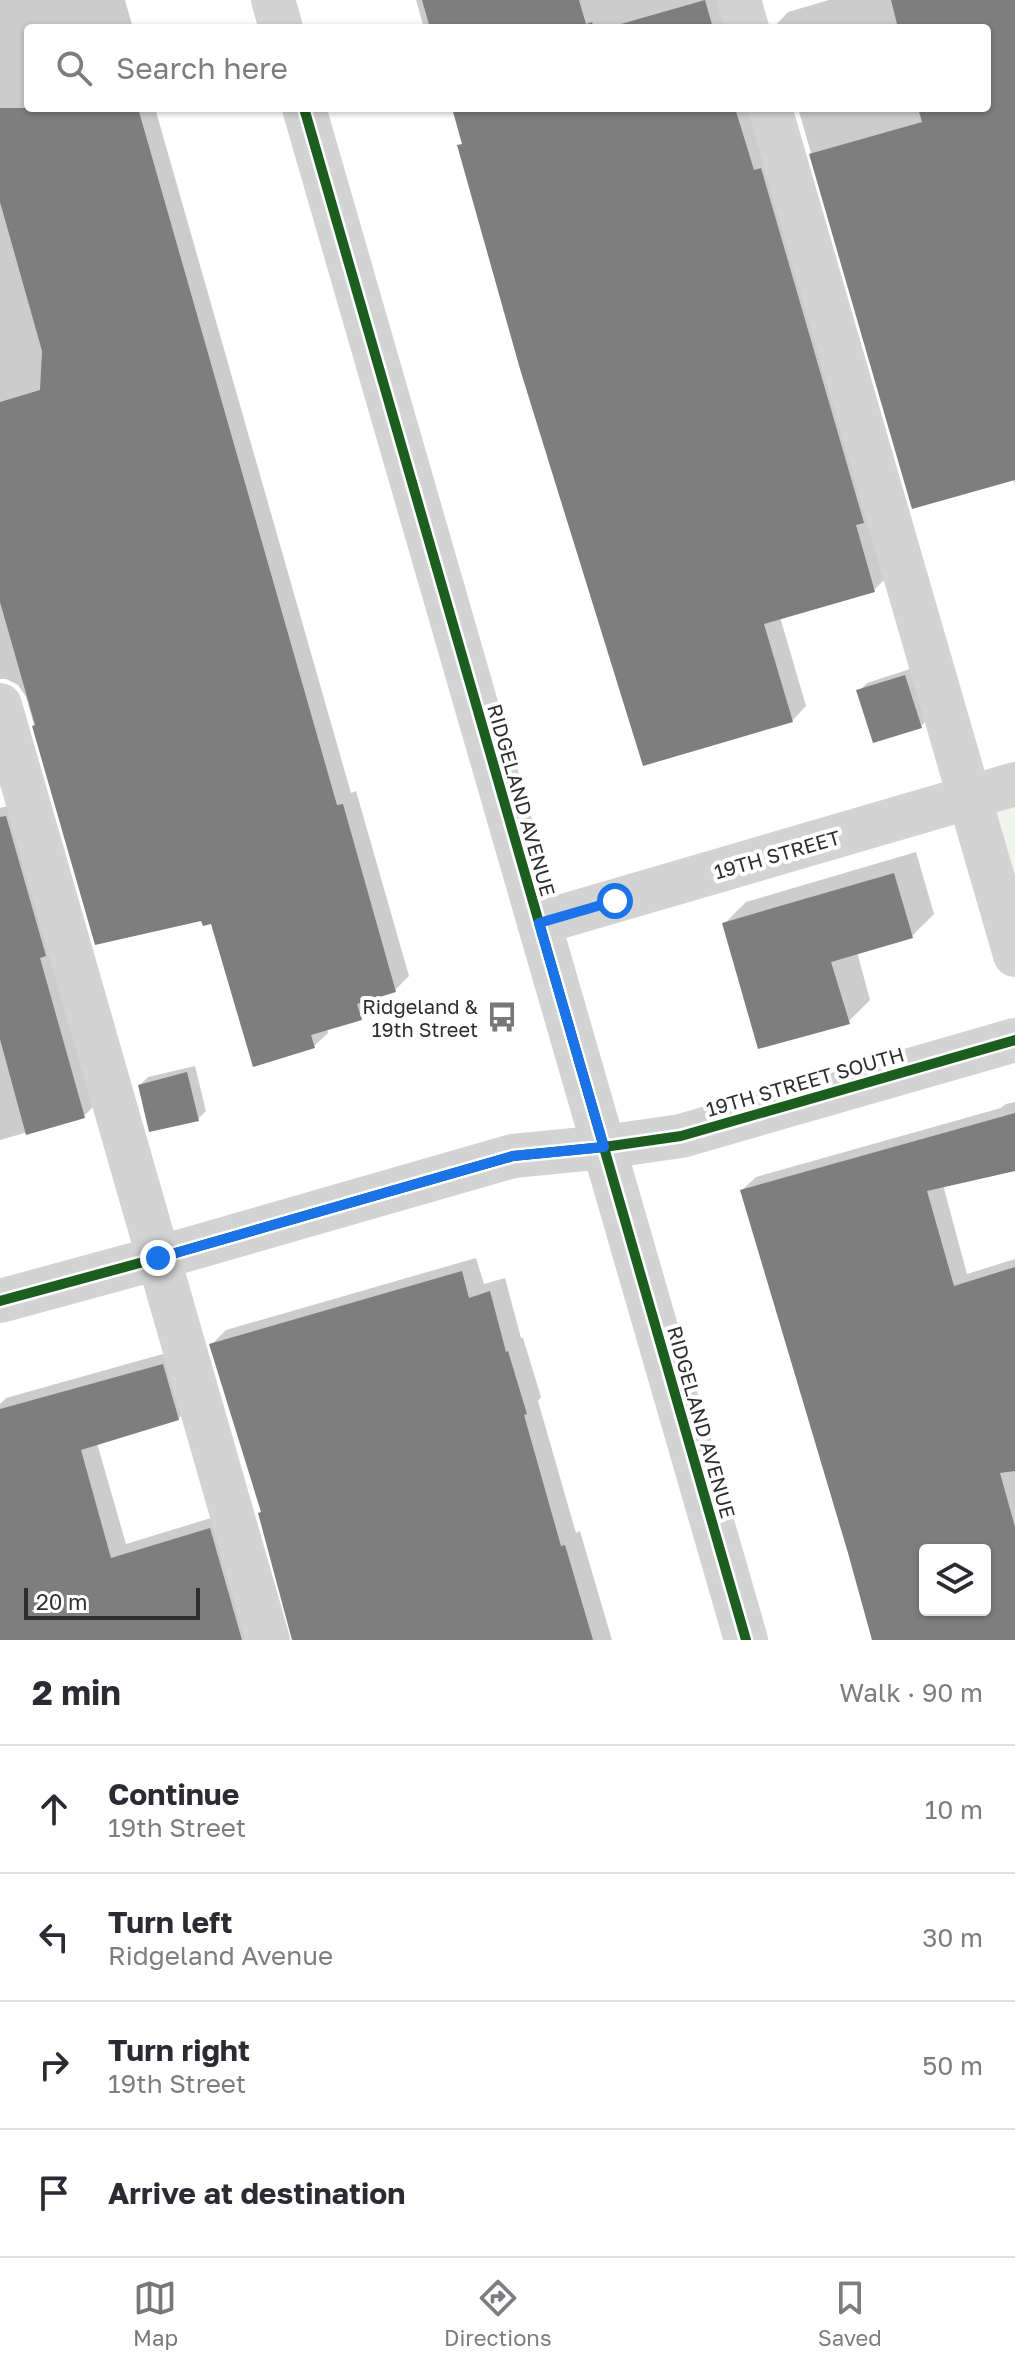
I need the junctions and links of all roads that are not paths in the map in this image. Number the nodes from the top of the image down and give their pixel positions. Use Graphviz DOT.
graph roads {
  1 [pos="273,0"];
  2 [pos="739,0"];
  3 [pos="280,24"];
  4 [pos="746,24"];
  5 [pos="305,112"];
  6 [pos="771,112"];
  7 [pos="0,705"];
  8 [pos="1015,784"];
  9 [pos="969,798"];
  10 [pos="539,923"];
  11 [pos="1015,955"];
  12 [pos="1015,1040"];
  13 [pos="604,1147"];
  14 [pos="158,1258"];
  15 [pos="0,1301"];
  16 [pos="268,1640"];
  17 [pos="746,1640"];
  1 -- 3 [label="street"];
  2 -- 4 [label="street"];
  5 -- 10 [label="street, RIDGELAND AVENUE"];
  6 -- 9 [label="street"];
  7 -- 14 [label="street"];
  8 -- 9 [label="street, 19TH STREET"];
  9 -- 10 [label="street, 19TH STREET"];
  9 -- 11 [label="street"];
  10 -- 13 [label="street, RIDGELAND AVENUE"];
  12 -- 13 [label="street, 19TH STREET SOUTH"];
  13 -- 14 [label="street"];
  13 -- 17 [label="street, RIDGELAND AVENUE"];
  14 -- 15 [label="street"];
  14 -- 16 [label="street"];
}
